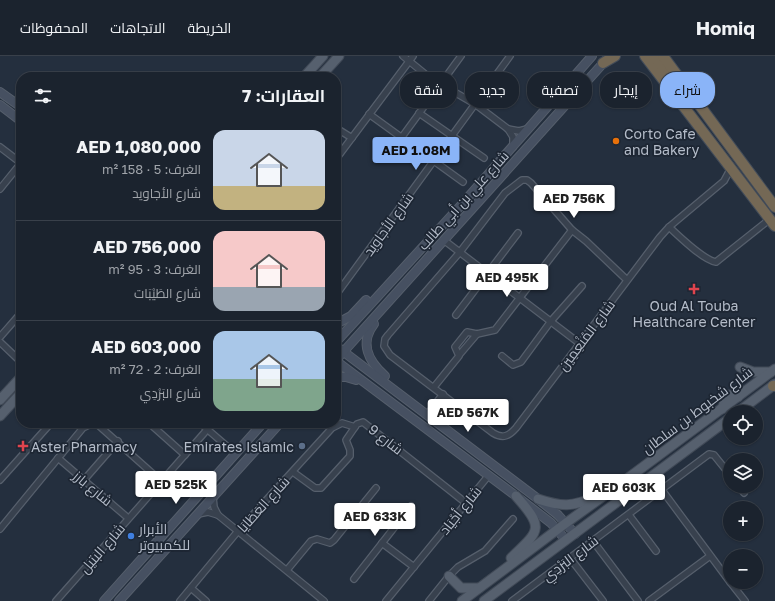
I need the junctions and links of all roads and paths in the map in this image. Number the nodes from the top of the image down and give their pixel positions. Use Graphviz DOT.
graph roads {
  1 [pos="323,56"];
  2 [pos="339,56"];
  3 [pos="403,56"];
  4 [pos="413,56"];
  5 [pos="461,56"];
  6 [pos="510,56"];
  7 [pos="592,56"];
  8 [pos="614,56"];
  9 [pos="663,56"];
  10 [pos="646,57"];
  11 [pos="606,59"];
  12 [pos="408,62"];
  13 [pos="309,72"];
  14 [pos="325,72"];
  15 [pos="422,72"];
  16 [pos="449,72"];
  17 [pos="498,72"];
  18 [pos="662,72"];
  19 [pos="675,72"];
  20 [pos="0,92"];
  21 [pos="16,103"];
  22 [pos="0,105"];
  23 [pos="423,108"];
  24 [pos="472,108"];
  25 [pos="480,108"];
  26 [pos="701,108"];
  27 [pos="419,113"];
  28 [pos="370,114"];
  29 [pos="16,117"];
  30 [pos="508,129"];
  31 [pos="530,129"];
  32 [pos="341,131"];
  33 [pos="452,136"];
  34 [pos="401,137"];
  35 [pos="352,138"];
  36 [pos="0,147"];
  37 [pos="513,147"];
  38 [pos="341,152"];
  39 [pos="391,152"];
  40 [pos="484,158"];
  41 [pos="16,159"];
  42 [pos="434,161"];
  43 [pos="731,168"];
  44 [pos="16,169"];
  45 [pos="724,181"];
  46 [pos="463,182"];
  47 [pos="741,182"];
  48 [pos="0,189"];
  49 [pos="775,207"];
  50 [pos="772,223"];
  51 [pos="669,227"];
  52 [pos="572,230"];
  53 [pos="518,233"];
  54 [pos="445,241"];
  55 [pos="460,252"];
  56 [pos="488,273"];
  57 [pos="627,280"];
  58 [pos="386,286"];
  59 [pos="582,286"];
  60 [pos="341,288"];
  61 [pos="394,296"];
  62 [pos="521,297"];
  63 [pos="456,315"];
  64 [pos="16,319"];
  65 [pos="341,321"];
  66 [pos="551,321"];
  67 [pos="477,334"];
  68 [pos="341,336"];
  69 [pos="0,337"];
  70 [pos="0,342"];
  71 [pos="579,343"];
  72 [pos="341,350"];
  73 [pos="344,352"];
  74 [pos="460,354"];
  75 [pos="341,355"];
  76 [pos="502,356"];
  77 [pos="16,357"];
  78 [pos="341,365"];
  79 [pos="740,367"];
  80 [pos="773,371"];
  81 [pos="341,377"];
  82 [pos="16,382"];
  83 [pos="774,385"];
  84 [pos="434,387"];
  85 [pos="400,393"];
  86 [pos="443,394"];
  87 [pos="382,395"];
  88 [pos="16,398"];
  89 [pos="0,400"];
  90 [pos="747,405"];
  91 [pos="427,415"];
  92 [pos="0,416"];
  93 [pos="723,423"];
  94 [pos="341,424"];
  95 [pos="355,427"];
  96 [pos="47,428"];
  97 [pos="83,428"];
  98 [pos="102,428"];
  99 [pos="155,428"];
  100 [pos="259,428"];
  101 [pos="275,428"];
  102 [pos="332,428"];
  103 [pos="208,429"];
  104 [pos="118,441"];
  105 [pos="184,454"];
  106 [pos="236,454"];
  107 [pos="58,458"];
  108 [pos="723,466"];
  109 [pos="640,470"];
  110 [pos="292,472"];
  111 [pos="658,472"];
  112 [pos="488,475"];
  113 [pos="0,480"];
  114 [pos="84,480"];
  115 [pos="161,481"];
  116 [pos="645,481"];
  117 [pos="616,487"];
  118 [pos="376,488"];
  119 [pos="661,488"];
  120 [pos="516,496"];
  121 [pos="213,497"];
  122 [pos="538,499"];
  123 [pos="466,503"];
  124 [pos="410,506"];
  125 [pos="196,515"];
  126 [pos="218,515"];
  127 [pos="629,515"];
  128 [pos="128,518"];
  129 [pos="513,519"];
  130 [pos="566,523"];
  131 [pos="585,526"];
  132 [pos="0,529"];
  133 [pos="557,529"];
  134 [pos="238,531"];
  135 [pos="575,534"];
  136 [pos="566,540"];
  137 [pos="593,541"];
  138 [pos="382,543"];
  139 [pos="656,551"];
  140 [pos="710,556"];
  141 [pos="570,558"];
  142 [pos="414,567"];
  143 [pos="287,570"];
  144 [pos="501,572"];
  145 [pos="723,573"];
  146 [pos="448,578"];
  147 [pos="354,579"];
  148 [pos="191,588"];
  149 [pos="479,588"];
  150 [pos="736,589"];
  151 [pos="520,599"];
  152 [pos="56,601"];
  153 [pos="104,601"];
  154 [pos="119,601"];
  155 [pos="180,601"];
  156 [pos="206,601"];
  157 [pos="324,601"];
  158 [pos="386,601"];
  159 [pos="429,601"];
  160 [pos="457,601"];
  161 [pos="462,601"];
  162 [pos="484,601"];
  163 [pos="512,601"];
  164 [pos="604,601"];
  165 [pos="638,601"];
  166 [pos="650,601"];
  167 [pos="745,601"];
  1 -- 13 [label="main road"];
  2 -- 14 [label="main road"];
  3 -- 12 [label="street"];
  4 -- 12 [label="street"];
  5 -- 16 [label="street"];
  6 -- 17 [label="street, شارع الأجاويد"];
  7 -- 31 [label="main road, شارع علي بن أبي طالب"];
  8 -- 11 [label="highway"];
  9 -- 19 [label="highway"];
  10 -- 18 [label="highway"];
  10 -- 43 [label="highway"];
  11 -- 54 [label="main road, شارع علي بن أبي طالب"];
  12 -- 15 [label="street"];
  12 -- 28 [label="street"];
  20 -- 21 [label="main road"];
  22 -- 29 [label="main road"];
  23 -- 27 [label="street"];
  24 -- 33 [label="street, شارع الأجاويد"];
  25 -- 30 [label="street"];
  26 -- 49 [label="highway"];
  27 -- 33 [label="street"];
  27 -- 34 [label="street"];
  28 -- 34 [label="street"];
  28 -- 35 [label="street"];
  30 -- 31 [label="street"];
  30 -- 37 [label="street"];
  31 -- 37 [label="main road, شارع علي بن أبي طالب"];
  32 -- 35 [label="street"];
  33 -- 40 [label="street"];
  33 -- 42 [label="street, شارع الأجاويد"];
  34 -- 39 [label="street"];
  34 -- 42 [label="street"];
  35 -- 38 [label="street"];
  36 -- 41 [label="street"];
  37 -- 58 [label="main road, شارع علي بن أبي طالب"];
  42 -- 46 [label="street"];
  42 -- 60 [label="street, شارع الأجاويد"];
  43 -- 45 [label="street, شارع المُنْعِمِين"];
  43 -- 47 [label="highway"];
  44 -- 48 [label="street"];
  45 -- 47 [label="street"];
  45 -- 51 [label="street, شارع المُنْعِمِين"];
  47 -- 50 [label="highway"];
  50 -- 51 [label="street"];
  51 -- 57 [label="street, شارع المُنْعِمِين"];
  52 -- 55 [label="street, شارع المُنْعِمِين"];
  52 -- 57 [label="street"];
  52 -- 62 [label="street"];
  53 -- 56 [label="street"];
  54 -- 55 [label="street"];
  54 -- 61 [label="main road, شارع علي بن أبي طالب"];
  55 -- 56 [label="street"];
  55 -- 84 [label="street, شارع المُنْعِمِين"];
  56 -- 62 [label="street"];
  56 -- 63 [label="street"];
  57 -- 71 [label="street, شارع المُنْعِمِين"];
  58 -- 65 [label="main road"];
  58 -- 68 [label="main road, شارع علي بن أبي طالب"];
  59 -- 66 [label="street"];
  61 -- 73 [label="main road, شارع علي بن أبي طالب"];
  61 -- 85 [label="main road"];
  62 -- 66 [label="street"];
  62 -- 67 [label="street"];
  64 -- 69 [label="street"];
  66 -- 71 [label="street"];
  66 -- 76 [label="street"];
  67 -- 74 [label="street"];
  67 -- 74 [label="street"];
  70 -- 77 [label="street"];
  71 -- 86 [label="street, شارع المُنْعِمِين"];
  72 -- 73 [label="main road"];
  73 -- 75 [label="main road, شارع علي بن أبي طالب"];
  73 -- 85 [label="main road"];
  74 -- 84 [label="street"];
  78 -- 87 [label="main road"];
  79 -- 80 [label="main road"];
  80 -- 109 [label="main road, شارع شخبوط بن سلطان"];
  81 -- 87 [label="main road"];
  82 -- 89 [label="main road"];
  83 -- 90 [label="main road, شارع شخبوط بن سلطان"];
  84 -- 86 [label="street, شارع المُنْعِمِين"];
  85 -- 91 [label="main road"];
  86 -- 91 [label="street"];
  87 -- 112 [label="main road"];
  88 -- 92 [label="main road"];
  91 -- 122 [label="main road"];
  93 -- 111 [label="main road, شارع شخبوط بن سلطان"];
  94 -- 95 [label="street, شارع العَطَايَا"];
  95 -- 110 [label="street, شارع 9"];
  95 -- 123 [label="street, شارع 9"];
  96 -- 113 [label="street"];
  97 -- 107 [label="street"];
  98 -- 104 [label="street"];
  99 -- 105 [label="street"];
  100 -- 106 [label="main road"];
  101 -- 121 [label="main road"];
  102 -- 110 [label="street, شارع العَطَايَا"];
  103 -- 105 [label="street, شارع البتيل"];
  103 -- 106 [label="street"];
  104 -- 114 [label="street"];
  104 -- 115 [label="street"];
  105 -- 115 [label="street, شارع البتيل"];
  106 -- 153 [label="main road"];
  107 -- 114 [label="street, شارع بارز"];
  107 -- 132 [label="street"];
  108 -- 119 [label="street, شارع البَرْدِي"];
  109 -- 117 [label="main road, شارع شخبوط بن سلطان"];
  109 -- 131 [label="main road"];
  110 -- 134 [label="street, شارع العَطَايَا"];
  111 -- 116 [label="main road, شارع شخبوط بن سلطان"];
  111 -- 119 [label="street"];
  112 -- 120 [label="main road"];
  112 -- 123 [label="street, شارع أجْيَاد"];
  114 -- 128 [label="street, شارع بارز"];
  115 -- 128 [label="street, شارع البتيل"];
  116 -- 119 [label="street"];
  116 -- 131 [label="main road, شارع شخبوط بن سلطان"];
  117 -- 122 [label="main road"];
  117 -- 130 [label="main road, شارع شخبوط بن سلطان"];
  118 -- 143 [label="street"];
  119 -- 127 [label="street, شارع البَرْدِي"];
  119 -- 140 [label="street"];
  120 -- 133 [label="main road"];
  120 -- 144 [label="main road"];
  121 -- 125 [label="main road"];
  121 -- 126 [label="street"];
  122 -- 130 [label="main road"];
  123 -- 142 [label="street, شارع أجْيَاد"];
  124 -- 138 [label="street"];
  125 -- 126 [label="street"];
  125 -- 154 [label="main road"];
  126 -- 134 [label="street"];
  127 -- 137 [label="street, شارع البَرْدِي"];
  127 -- 139 [label="street"];
  128 -- 152 [label="street, شارع البتيل"];
  129 -- 146 [label="street"];
  130 -- 133 [label="main road, شارع شخبوط بن سلطان"];
  130 -- 135 [label="main road"];
  131 -- 135 [label="main road, شارع شخبوط بن سلطان"];
  133 -- 136 [label="main road"];
  133 -- 144 [label="main road, شارع شخبوط بن سلطان"];
  134 -- 143 [label="street"];
  134 -- 148 [label="street, شارع العَطَايَا"];
  135 -- 136 [label="main road, شارع شخبوط بن سلطان"];
  136 -- 162 [label="main road, شارع شخبوط بن سلطان"];
  137 -- 141 [label="street, شارع البَرْدِي"];
  137 -- 165 [label="street"];
  138 -- 142 [label="street"];
  138 -- 147 [label="street"];
  140 -- 145 [label="street"];
  140 -- 166 [label="street"];
  141 -- 151 [label="street, شارع البَرْدِي"];
  141 -- 164 [label="street"];
  142 -- 158 [label="street, شارع أجْيَاد"];
  143 -- 157 [label="street"];
  144 -- 149 [label="main road, شارع شخبوط بن سلطان"];
  146 -- 149 [label="main road"];
  146 -- 159 [label="street"];
  146 -- 160 [label="main road"];
  148 -- 155 [label="street, شارع العَطَايَا"];
  148 -- 156 [label="street"];
  149 -- 161 [label="main road, شارع شخبوط بن سلطان"];
  150 -- 167 [label="street"];
  151 -- 163 [label="street, شارع البَرْدِي"];
}
